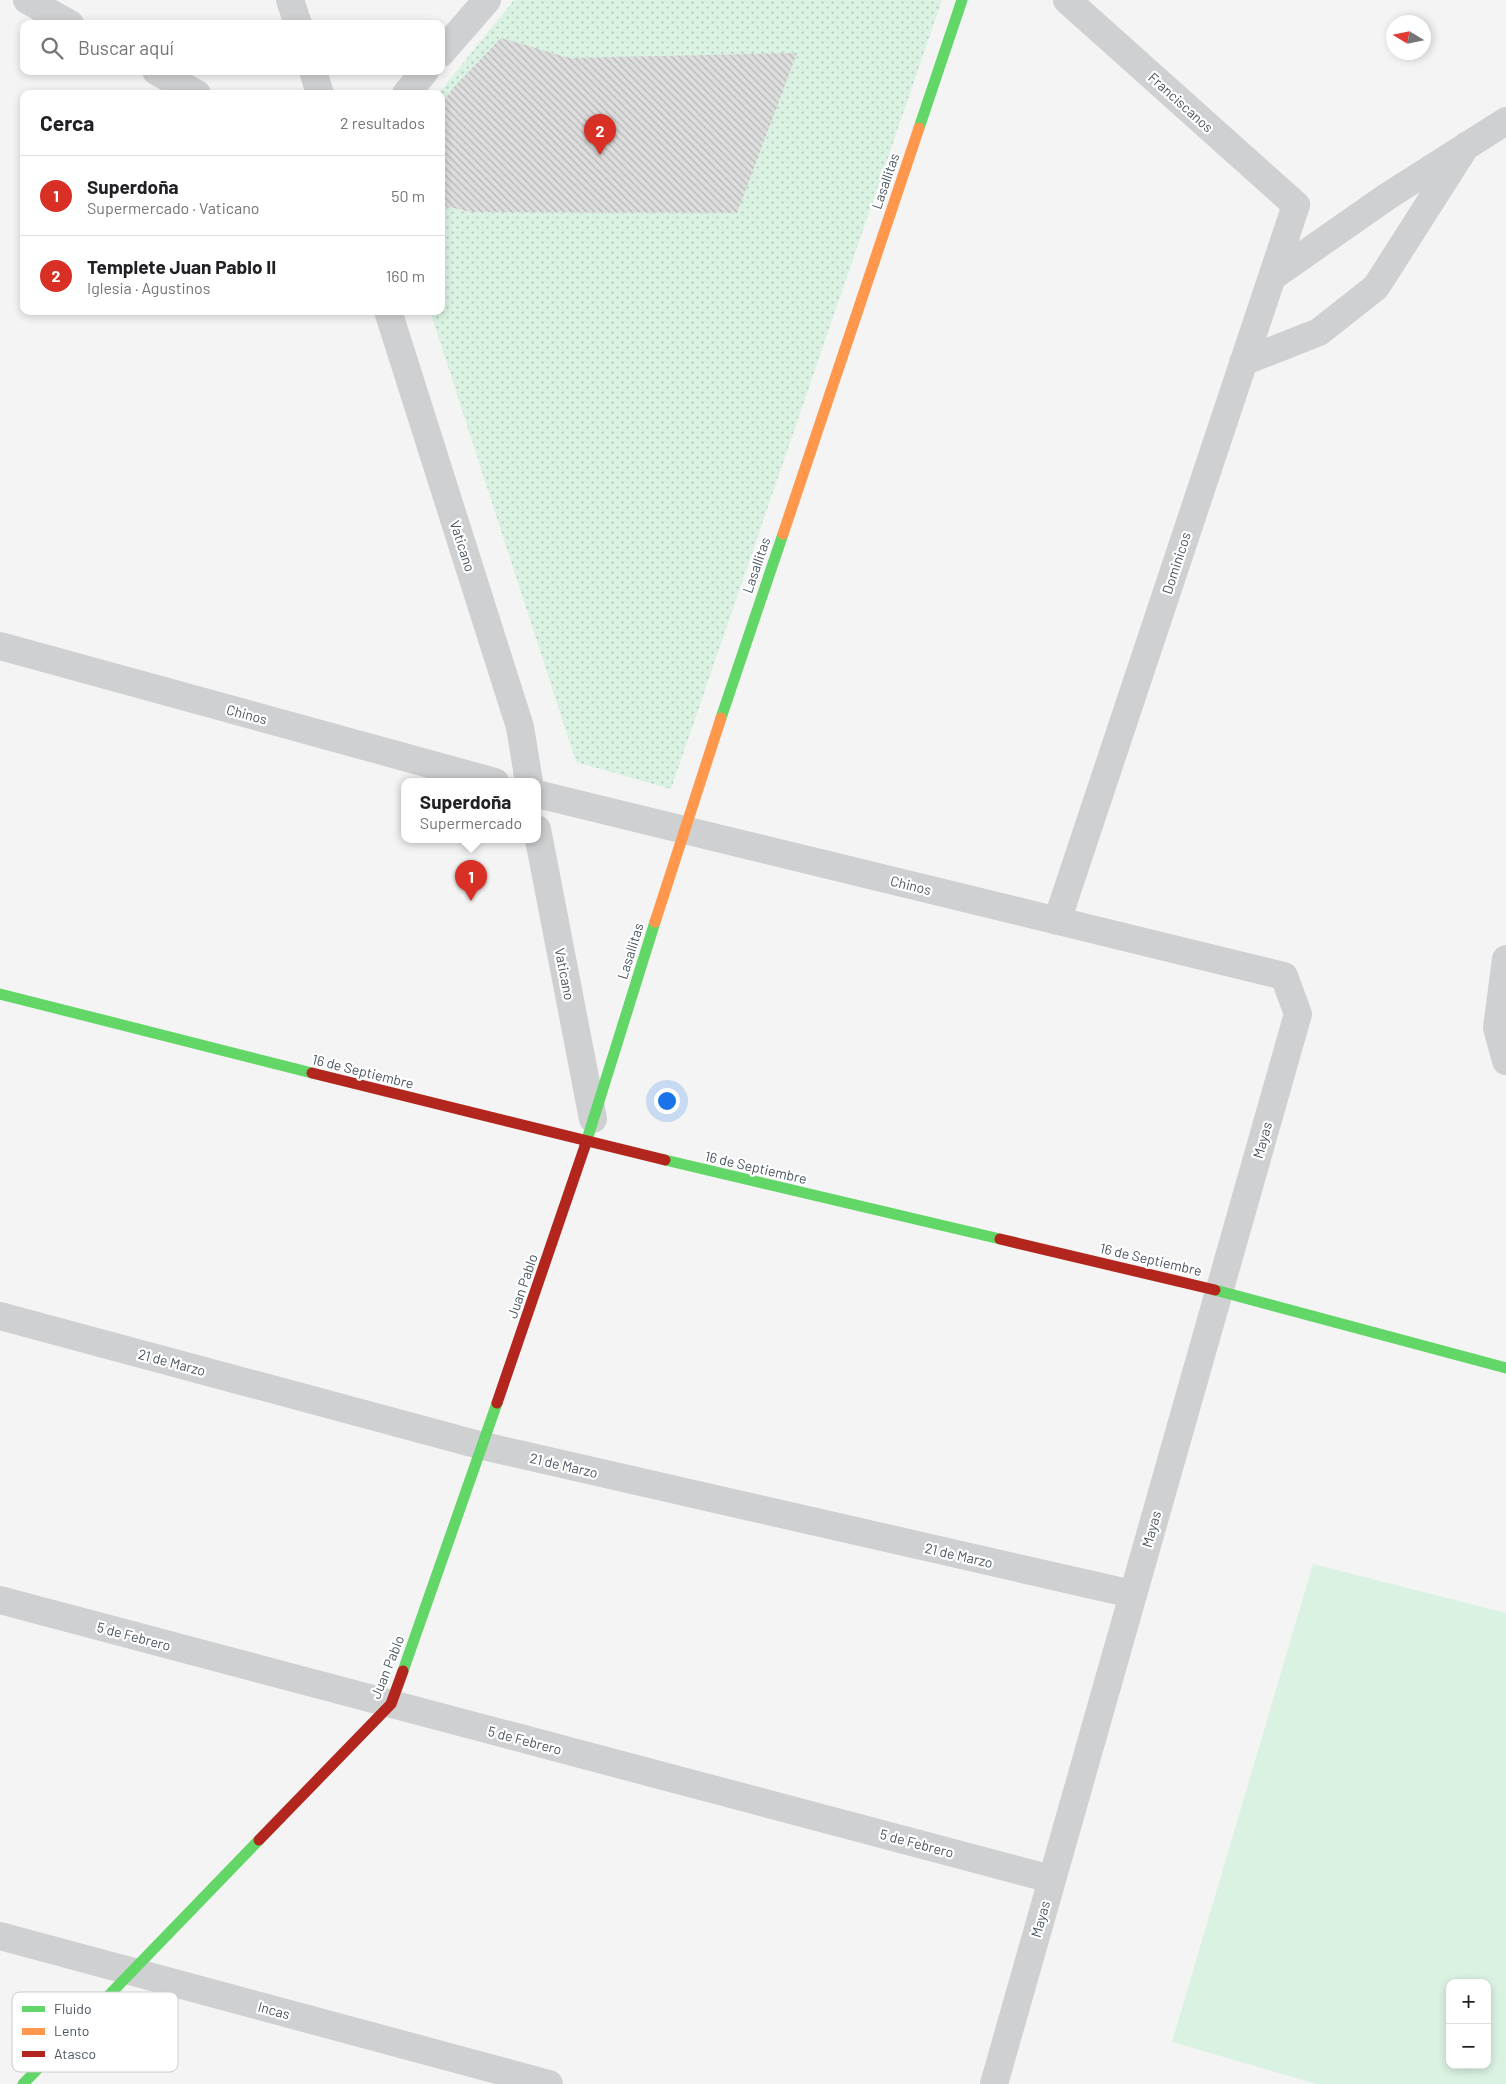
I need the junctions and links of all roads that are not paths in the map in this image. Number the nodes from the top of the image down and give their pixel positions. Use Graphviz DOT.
graph roads {
  1 [pos="28,0"];
  2 [pos="290,0"];
  3 [pos="487,0"];
  4 [pos="962,0"];
  5 [pos="1067,0"];
  6 [pos="63,20"];
  7 [pos="297,20"];
  8 [pos="445,48"];
  9 [pos="163,75"];
  10 [pos="314,75"];
  11 [pos="423,75"];
  12 [pos="190,90"];
  13 [pos="319,90"];
  14 [pos="409,90"];
  15 [pos="1506,121"];
  16 [pos="1466,146"];
  17 [pos="1296,205"];
  18 [pos="1272,276"];
  19 [pos="389,315"];
  20 [pos="1243,362"];
  21 [pos="0,646"];
  22 [pos="480,778"];
  23 [pos="527,778"];
  24 [pos="541,795"];
  25 [pos="684,829"];
  26 [pos="539,843"];
  27 [pos="1057,921"];
  28 [pos="1506,959"];
  29 [pos="1284,976"];
  30 [pos="0,994"];
  31 [pos="1506,1062"];
  32 [pos="589,1131"];
  33 [pos="1220,1291"];
  34 [pos="0,1316"];
  35 [pos="1506,1368"];
  36 [pos="484,1446"];
  37 [pos="1132,1594"];
  38 [pos="0,1600"];
  39 [pos="391,1704"];
  40 [pos="1051,1879"];
  41 [pos="0,1936"];
  42 [pos="134,1972"];
  43 [pos="114,1992"];
  44 [pos="35,2072"];
  45 [pos="23,2084"];
  46 [pos="549,2084"];
  47 [pos="994,2084"];
  1 -- 6 [label="street"];
  2 -- 7 [label="street"];
  3 -- 8 [label="street"];
  4 -- 25 [label="street, Lasallitas"];
  5 -- 17 [label="street, Franciscanos"];
  9 -- 12 [label="street"];
  10 -- 13 [label="street"];
  11 -- 14 [label="street"];
  15 -- 16 [label="street"];
  16 -- 18 [label="street"];
  16 -- 20 [label="street"];
  17 -- 18 [label="street, Dominicos"];
  18 -- 20 [label="street, Dominicos"];
  19 -- 23 [label="street, Vaticano"];
  20 -- 27 [label="street, Dominicos"];
  21 -- 22 [label="street, Chinos"];
  24 -- 25 [label="street, Chinos"];
  25 -- 27 [label="street, Chinos"];
  25 -- 32 [label="street, Lasallitas"];
  26 -- 32 [label="street, Vaticano"];
  27 -- 29 [label="street, Chinos"];
  28 -- 31 [label="street"];
  29 -- 33 [label="street, Mayas"];
  30 -- 32 [label="street, 16 de Septiembre"];
  32 -- 33 [label="street, 16 de Septiembre"];
  32 -- 36 [label="street, Juan Pablo"];
  33 -- 35 [label="street, 16 de Septiembre"];
  33 -- 37 [label="street, Mayas"];
  34 -- 36 [label="street, 21 de Marzo"];
  36 -- 37 [label="street, 21 de Marzo"];
  36 -- 39 [label="street, Juan Pablo"];
  37 -- 40 [label="street, Mayas"];
  38 -- 39 [label="street, 5 de Febrero"];
  39 -- 40 [label="street, 5 de Febrero"];
  39 -- 42 [label="street, Juan Pablo"];
  40 -- 47 [label="street, Mayas"];
  41 -- 42 [label="street, Incas"];
  42 -- 43 [label="street, Juan Pablo"];
  42 -- 46 [label="street, Incas"];
  44 -- 45 [label="street, Juan Pablo"];
}
